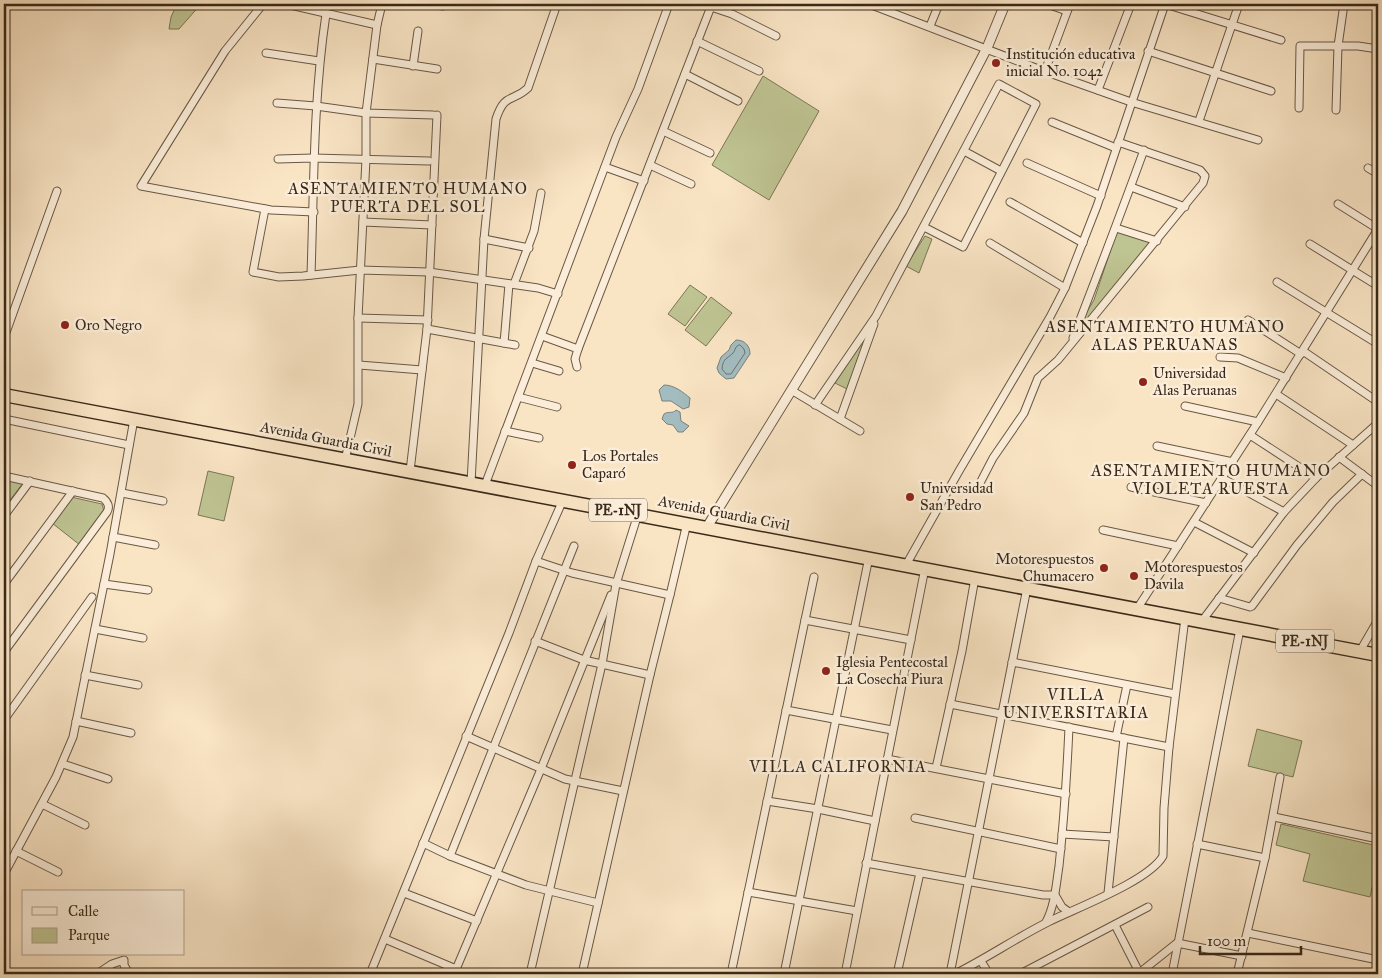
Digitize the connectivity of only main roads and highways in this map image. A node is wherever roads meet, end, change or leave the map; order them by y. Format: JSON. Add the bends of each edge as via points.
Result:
{"nodes":[{"id":1,"x":4,"y":395,"type":"edge"},
{"id":2,"x":1378,"y":655,"type":"edge"}],
"edges":[{"from":1,"to":2,"type":"highway","name":"Avenida Guardia Civil","number":"PE-1NJ"}]}
